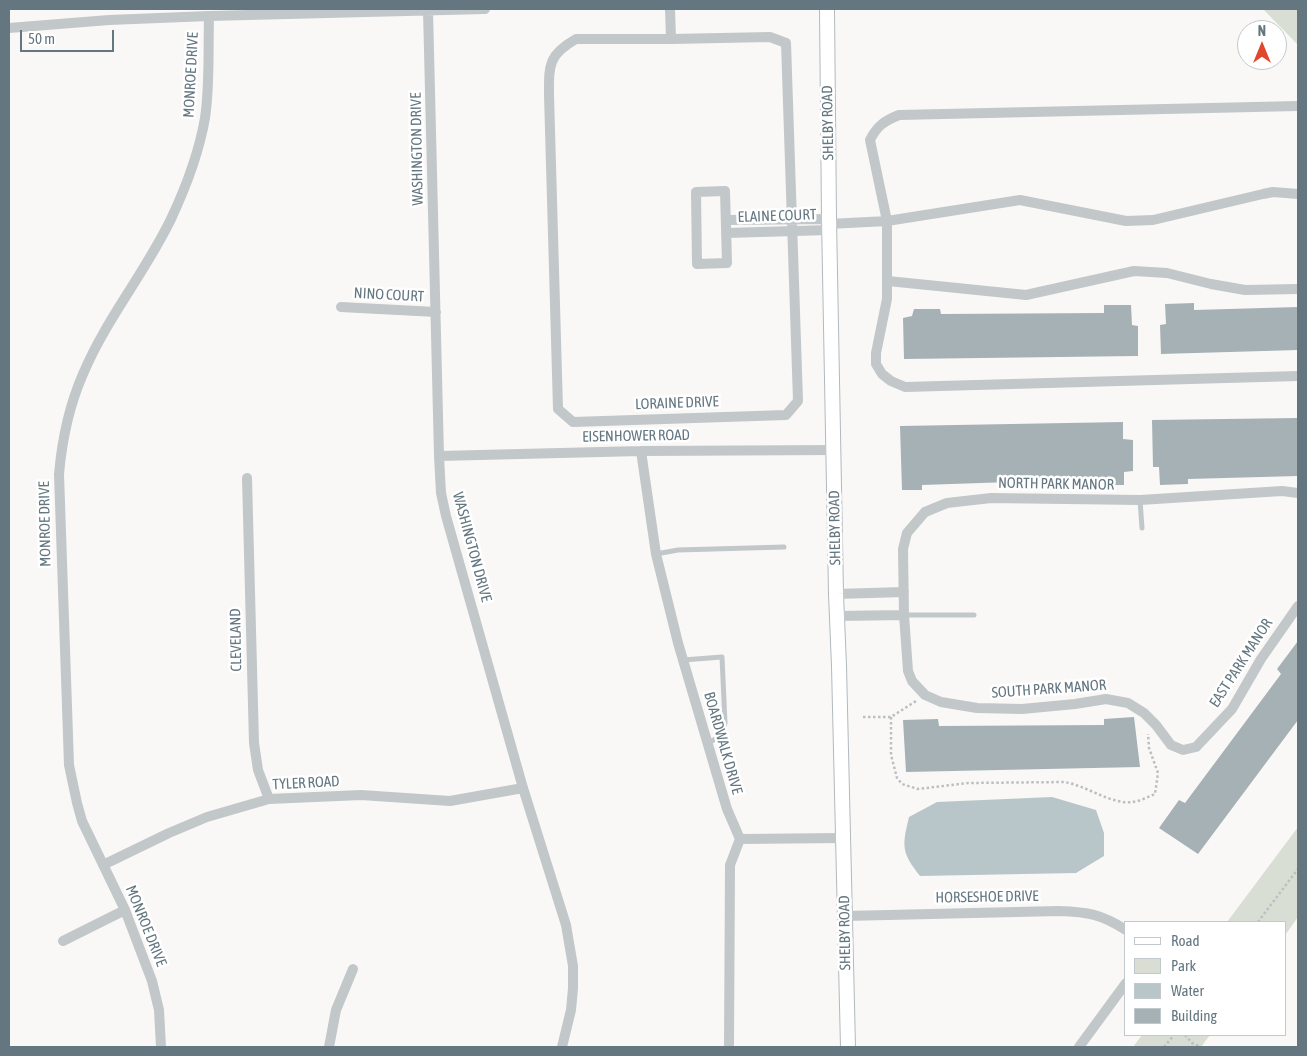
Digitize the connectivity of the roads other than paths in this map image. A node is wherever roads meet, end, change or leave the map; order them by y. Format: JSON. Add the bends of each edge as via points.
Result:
{"nodes":[{"id":1,"x":485,"y":9,"type":"edge"},
{"id":2,"x":670,"y":9,"type":"edge"},
{"id":3,"x":827,"y":9,"type":"edge"},
{"id":4,"x":428,"y":10,"type":"junction"},
{"id":5,"x":209,"y":16,"type":"junction"},
{"id":6,"x":9,"y":28,"type":"edge"},
{"id":7,"x":671,"y":39,"type":"junction"},
{"id":8,"x":1298,"y":106,"type":"edge"},
{"id":9,"x":1298,"y":194,"type":"edge"},
{"id":10,"x":793,"y":219,"type":"junction"},
{"id":11,"x":726,"y":220,"type":"junction"},
{"id":12,"x":887,"y":221,"type":"junction"},
{"id":13,"x":829,"y":224,"type":"junction"},
{"id":14,"x":793,"y":230,"type":"junction"},
{"id":15,"x":726,"y":232,"type":"junction"},
{"id":16,"x":888,"y":280,"type":"junction"},
{"id":17,"x":1298,"y":290,"type":"edge"},
{"id":18,"x":341,"y":307,"type":"dead end"},
{"id":19,"x":436,"y":312,"type":"junction"},
{"id":20,"x":1298,"y":376,"type":"edge"},
{"id":21,"x":834,"y":450,"type":"junction"},
{"id":22,"x":641,"y":451,"type":"junction"},
{"id":23,"x":439,"y":456,"type":"junction"},
{"id":24,"x":247,"y":478,"type":"dead end"},
{"id":25,"x":1298,"y":493,"type":"edge"},
{"id":26,"x":1140,"y":500,"type":"junction"},
{"id":27,"x":1142,"y":528,"type":"dead end"},
{"id":28,"x":784,"y":547,"type":"dead end"},
{"id":29,"x":656,"y":554,"type":"junction"},
{"id":30,"x":904,"y":592,"type":"junction"},
{"id":31,"x":836,"y":594,"type":"junction"},
{"id":32,"x":1298,"y":606,"type":"edge"},
{"id":33,"x":904,"y":615,"type":"junction"},
{"id":34,"x":974,"y":615,"type":"dead end"},
{"id":35,"x":837,"y":616,"type":"junction"},
{"id":36,"x":683,"y":660,"type":"junction"},
{"id":37,"x":707,"y":744,"type":"junction"},
{"id":38,"x":1183,"y":750,"type":"joint"},
{"id":39,"x":523,"y":788,"type":"junction"},
{"id":40,"x":269,"y":799,"type":"junction"},
{"id":41,"x":842,"y":838,"type":"junction"},
{"id":42,"x":740,"y":839,"type":"junction"},
{"id":43,"x":103,"y":866,"type":"junction"},
{"id":44,"x":125,"y":910,"type":"junction"},
{"id":45,"x":845,"y":916,"type":"junction"},
{"id":46,"x":1124,"y":929,"type":"edge"},
{"id":47,"x":63,"y":941,"type":"dead end"},
{"id":48,"x":353,"y":969,"type":"dead end"},
{"id":49,"x":1124,"y":986,"type":"edge"},
{"id":50,"x":729,"y":1045,"type":"dead end"},
{"id":51,"x":160,"y":1047,"type":"edge"},
{"id":52,"x":329,"y":1047,"type":"edge"},
{"id":53,"x":562,"y":1047,"type":"edge"},
{"id":54,"x":848,"y":1047,"type":"edge"},
{"id":55,"x":1079,"y":1047,"type":"edge"}],
"edges":[{"from":1,"to":4,"type":"street"},
{"from":2,"to":7,"type":"street"},
{"from":3,"to":13,"type":"street","name":"SHELBY ROAD"},
{"from":4,"to":5,"type":"street"},
{"from":4,"to":19,"type":"street","name":"WASHINGTON DRIVE"},
{"from":5,"to":6,"type":"street"},
{"from":5,"to":43,"type":"street","name":"MONROE DRIVE","via":[[208,94],[201,138],[192,165],[180,199],[154,251],[82,375],[65,429],[61,455],[59,494],[69,766],[82,821]]},
{"from":7,"to":10,"type":"street","name":"LORAINE DRIVE","via":[[770,36],[786,43]]},
{"from":7,"to":14,"type":"street","name":"LORAINE DRIVE","via":[[576,39],[562,47],[553,58],[549,71],[558,409],[573,422],[786,415],[798,400]]},
{"from":8,"to":12,"type":"street","via":[[899,116],[885,120],[875,129],[870,140]]},
{"from":9,"to":12,"type":"street","via":[[1274,192],[1153,220],[1126,221],[1020,200]]},
{"from":10,"to":11,"type":"street","name":"ELAINE COURT"},
{"from":10,"to":13,"type":"street","name":"ELAINE COURT"},
{"from":10,"to":14,"type":"street","name":"LORAINE DRIVE"},
{"from":11,"to":15,"type":"street","name":"ELAINE COURT"},
{"from":11,"to":15,"type":"street","name":"ELAINE COURT","via":[[725,191],[696,192],[697,264],[727,263]]},
{"from":12,"to":13,"type":"street"},
{"from":12,"to":16,"type":"street"},
{"from":13,"to":14,"type":"street","name":"ELAINE COURT"},
{"from":13,"to":21,"type":"street","name":"SHELBY ROAD"},
{"from":14,"to":15,"type":"street","name":"ELAINE COURT"},
{"from":16,"to":17,"type":"street","via":[[1026,295],[1134,271],[1148,271],[1245,290]]},
{"from":16,"to":20,"type":"street","via":[[876,364],[886,378],[905,386]]},
{"from":18,"to":19,"type":"street","name":"NINO COURT"},
{"from":19,"to":23,"type":"street","name":"WASHINGTON DRIVE"},
{"from":21,"to":22,"type":"street","name":"EISENHOWER ROAD"},
{"from":21,"to":31,"type":"street","name":"SHELBY ROAD"},
{"from":22,"to":23,"type":"street","name":"EISENHOWER ROAD"},
{"from":22,"to":29,"type":"street","name":"BOARDWALK DRIVE"},
{"from":23,"to":39,"type":"street","name":"WASHINGTON DRIVE","via":[[446,516]]},
{"from":24,"to":40,"type":"street","name":"CLEVELAND","via":[[254,743],[258,770]]},
{"from":25,"to":26,"type":"street","name":"NORTH PARK MANOR"},
{"from":26,"to":27,"type":"lane"},
{"from":26,"to":30,"type":"street","name":"NORTH PARK MANOR","via":[[991,498],[947,503],[925,512],[907,533],[903,549]]},
{"from":28,"to":29,"type":"lane","via":[[678,550]]},
{"from":29,"to":36,"type":"street","name":"BOARDWALK DRIVE"},
{"from":30,"to":31,"type":"street"},
{"from":30,"to":33,"type":"street","name":"NORTH PARK MANOR"},
{"from":31,"to":35,"type":"street","name":"SHELBY ROAD"},
{"from":32,"to":38,"type":"street","name":"EAST PARK MANOR","via":[[1232,708],[1196,747]]},
{"from":33,"to":34,"type":"lane"},
{"from":33,"to":35,"type":"street"},
{"from":33,"to":38,"type":"street","name":"SOUTH PARK MANOR","via":[[908,671],[912,681],[925,695],[941,702],[977,708],[1022,709],[1106,698],[1128,703],[1144,713],[1171,745]]},
{"from":35,"to":41,"type":"street","name":"SHELBY ROAD"},
{"from":36,"to":37,"type":"street","name":"BOARDWALK DRIVE"},
{"from":36,"to":37,"type":"lane","via":[[722,657],[725,723],[721,736]]},
{"from":37,"to":42,"type":"street","name":"BOARDWALK DRIVE"},
{"from":39,"to":40,"type":"street","name":"TYLER ROAD","via":[[450,801],[361,795]]},
{"from":39,"to":53,"type":"street","name":"WASHINGTON DRIVE","via":[[570,942],[573,988]]},
{"from":40,"to":43,"type":"street","name":"TYLER ROAD","via":[[207,817]]},
{"from":41,"to":42,"type":"street"},
{"from":41,"to":45,"type":"street","name":"SHELBY ROAD"},
{"from":42,"to":50,"type":"street","via":[[730,865]]},
{"from":43,"to":44,"type":"street","name":"MONROE DRIVE"},
{"from":44,"to":47,"type":"street"},
{"from":44,"to":51,"type":"street","name":"MONROE DRIVE","via":[[156,995]]},
{"from":45,"to":46,"type":"street","name":"HORSESHOE DRIVE","via":[[1066,911],[1097,915]]},
{"from":45,"to":54,"type":"street","name":"SHELBY ROAD"},
{"from":48,"to":52,"type":"street","via":[[336,1010]]},
{"from":49,"to":55,"type":"street"}]}
